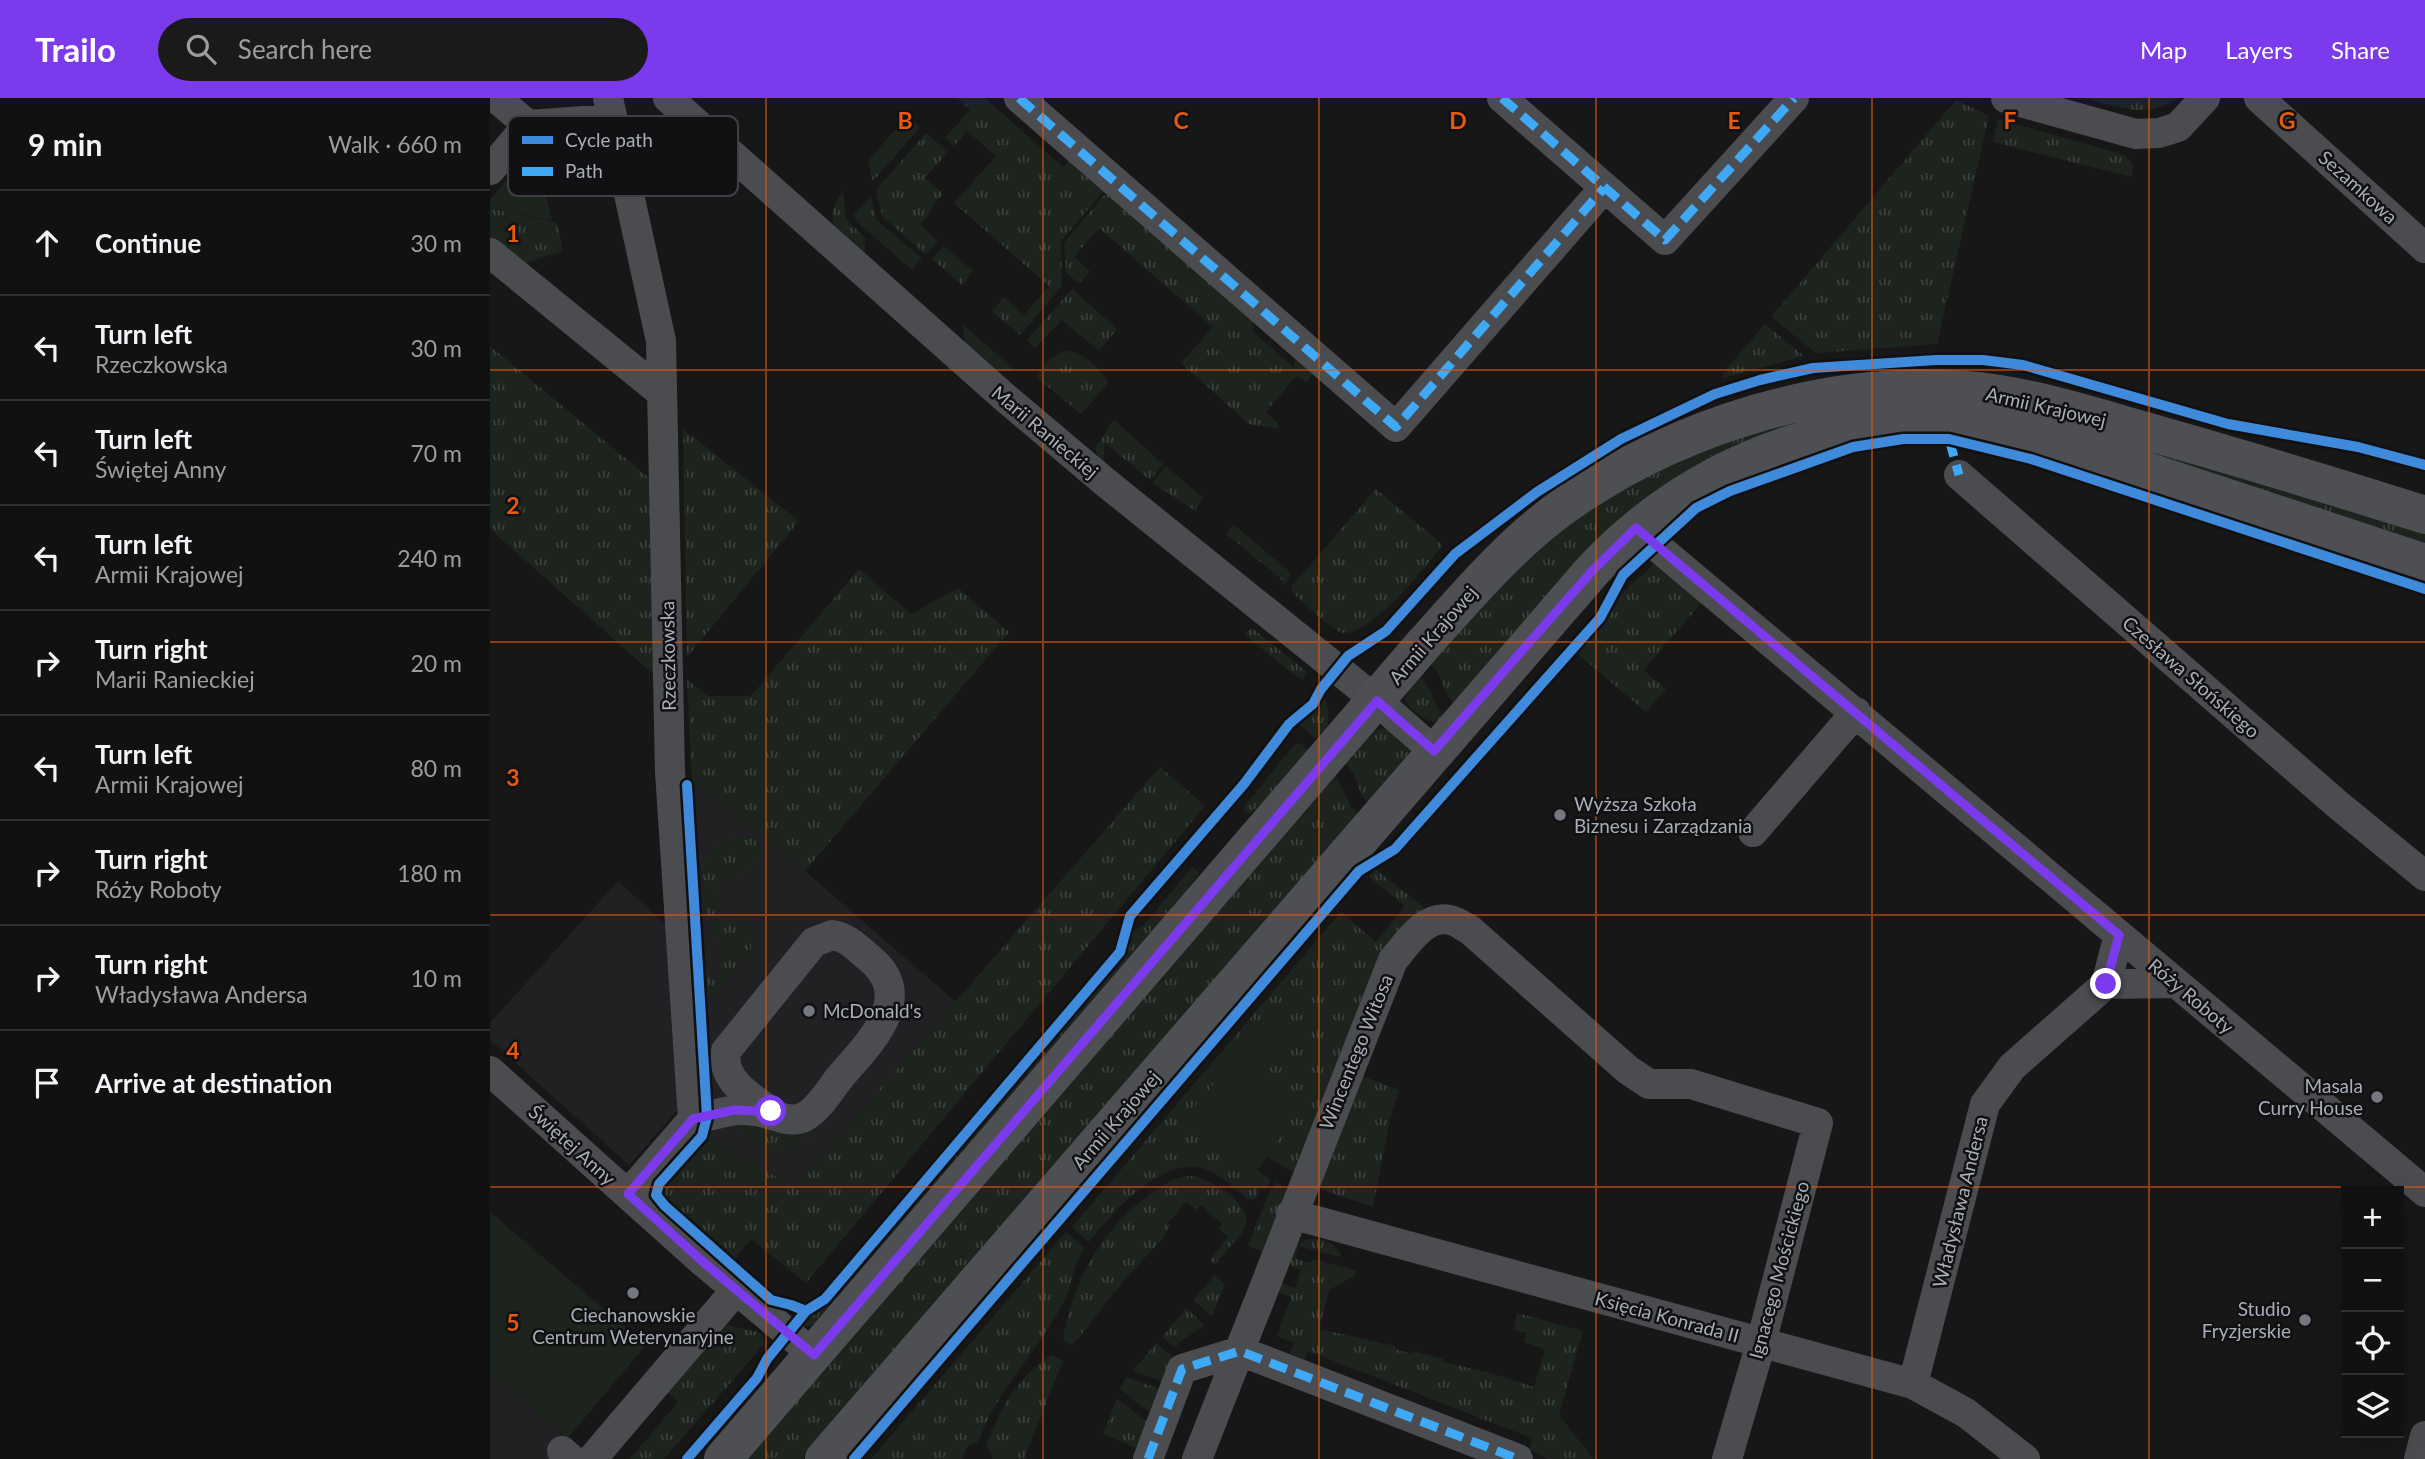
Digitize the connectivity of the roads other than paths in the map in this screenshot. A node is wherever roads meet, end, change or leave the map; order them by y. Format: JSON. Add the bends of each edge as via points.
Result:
{"nodes":[{"id":1,"x":496,"y":98,"type":"edge"},
{"id":2,"x":1019,"y":98,"type":"edge"},
{"id":3,"x":1502,"y":98,"type":"edge"},
{"id":4,"x":1794,"y":98,"type":"edge"},
{"id":5,"x":2006,"y":98,"type":"edge"},
{"id":6,"x":2205,"y":98,"type":"edge"},
{"id":7,"x":2259,"y":98,"type":"edge"},
{"id":8,"x":679,"y":101,"type":"edge"},
{"id":9,"x":610,"y":109,"type":"edge"},
{"id":10,"x":517,"y":116,"type":"edge"},
{"id":11,"x":574,"y":116,"type":"edge"},
{"id":12,"x":695,"y":116,"type":"edge"},
{"id":13,"x":508,"y":149,"type":"edge"},
{"id":14,"x":738,"y":157,"type":"edge"},
{"id":15,"x":490,"y":170,"type":"edge"},
{"id":16,"x":1604,"y":188,"type":"junction"},
{"id":17,"x":629,"y":196,"type":"edge"},
{"id":18,"x":2425,"y":248,"type":"edge"},
{"id":19,"x":490,"y":253,"type":"edge"},
{"id":20,"x":662,"y":393,"type":"junction"},
{"id":21,"x":1959,"y":475,"type":"dead end"},
{"id":22,"x":2425,"y":515,"type":"edge"},
{"id":23,"x":1646,"y":536,"type":"junction"},
{"id":24,"x":2425,"y":563,"type":"edge"},
{"id":25,"x":1377,"y":701,"type":"junction"},
{"id":26,"x":1856,"y":712,"type":"junction"},
{"id":27,"x":1434,"y":751,"type":"junction"},
{"id":28,"x":1753,"y":832,"type":"dead end"},
{"id":29,"x":2425,"y":876,"type":"edge"},
{"id":30,"x":2119,"y":935,"type":"junction"},
{"id":31,"x":2176,"y":983,"type":"junction"},
{"id":32,"x":2106,"y":984,"type":"junction"},
{"id":33,"x":490,"y":1071,"type":"edge"},
{"id":34,"x":730,"y":1080,"type":"junction"},
{"id":35,"x":1777,"y":1109,"type":"joint"},
{"id":36,"x":706,"y":1116,"type":"junction"},
{"id":37,"x":779,"y":1117,"type":"junction"},
{"id":38,"x":2425,"y":1192,"type":"edge"},
{"id":39,"x":628,"y":1194,"type":"junction"},
{"id":40,"x":1292,"y":1214,"type":"junction"},
{"id":41,"x":736,"y":1290,"type":"junction"},
{"id":42,"x":1761,"y":1343,"type":"junction"},
{"id":43,"x":1240,"y":1351,"type":"junction"},
{"id":44,"x":814,"y":1355,"type":"junction"},
{"id":45,"x":1913,"y":1384,"type":"junction"},
{"id":46,"x":2425,"y":1436,"type":"edge"},
{"id":47,"x":2015,"y":1456,"type":"edge"},
{"id":48,"x":592,"y":1459,"type":"edge"},
{"id":49,"x":723,"y":1459,"type":"edge"},
{"id":50,"x":824,"y":1459,"type":"edge"},
{"id":51,"x":1148,"y":1459,"type":"edge"},
{"id":52,"x":1197,"y":1459,"type":"edge"},
{"id":53,"x":1518,"y":1459,"type":"edge"},
{"id":54,"x":1727,"y":1459,"type":"edge"},
{"id":55,"x":2419,"y":1459,"type":"edge"}],
"edges":[{"from":1,"to":10,"type":"street"},
{"from":2,"to":16,"type":"street","via":[[1396,427]]},
{"from":3,"to":16,"type":"street"},
{"from":4,"to":16,"type":"street","via":[[1665,240]]},
{"from":5,"to":6,"type":"street","via":[[2136,134],[2178,127]]},
{"from":7,"to":18,"type":"street","name":"Sezamkowa"},
{"from":8,"to":12,"type":"street","name":"Marii Ranieckiej"},
{"from":9,"to":11,"type":"street"},
{"from":13,"to":15,"type":"street"},
{"from":14,"to":25,"type":"street","name":"Marii Ranieckiej","via":[[1002,396]]},
{"from":17,"to":20,"type":"street","name":"Rzeczkowska","via":[[661,341]]},
{"from":19,"to":20,"type":"street"},
{"from":20,"to":36,"type":"street","name":"Rzeczkowska","via":[[670,772]]},
{"from":21,"to":29,"type":"street","name":"Czesława Słońskiego"},
{"from":22,"to":25,"type":"main road","name":"Armii Krajowej","via":[[2016,396],[1921,389],[1828,397],[1723,424],[1649,456],[1568,503],[1490,571]]},
{"from":23,"to":24,"type":"main road","name":"Armii Krajowej","via":[[1684,494],[1784,445],[1883,425],[1971,424],[2053,440]]},
{"from":23,"to":26,"type":"street","name":"Róży Roboty"},
{"from":23,"to":27,"type":"main road","name":"Armii Krajowej","via":[[1593,570]]},
{"from":25,"to":27,"type":"street","name":"Marii Ranieckiej"},
{"from":25,"to":44,"type":"main road","name":"Armii Krajowej"},
{"from":26,"to":28,"type":"street"},
{"from":26,"to":30,"type":"street","name":"Róży Roboty"},
{"from":27,"to":50,"type":"main road","name":"Armii Krajowej"},
{"from":30,"to":31,"type":"street","name":"Róży Roboty"},
{"from":30,"to":32,"type":"street"},
{"from":31,"to":32,"type":"street"},
{"from":31,"to":38,"type":"street","name":"Róży Roboty"},
{"from":32,"to":45,"type":"street","name":"Władysława Andersa","via":[[2012,1067],[1984,1104]]},
{"from":33,"to":39,"type":"street","name":"Świętej Anny"},
{"from":34,"to":36,"type":"street","via":[[727,1103]]},
{"from":34,"to":37,"type":"street"},
{"from":34,"to":37,"type":"street","via":[[724,1060],[731,1042],[814,942],[832,935],[850,942],[881,967],[890,986],[885,1021],[814,1109],[798,1119]]},
{"from":35,"to":40,"type":"street","name":"Wincentego Witosa","via":[[1691,1084],[1649,1084],[1470,930],[1451,920],[1436,919],[1419,930],[1393,960]]},
{"from":35,"to":42,"type":"street","name":"Ignacego Mościckiego","via":[[1818,1123]]},
{"from":36,"to":37,"type":"street","via":[[748,1110]]},
{"from":36,"to":39,"type":"street"},
{"from":39,"to":41,"type":"street","name":"Świętej Anny"},
{"from":40,"to":42,"type":"street","name":"Księcia Konrada II"},
{"from":40,"to":43,"type":"street","name":"Wincentego Witosa"},
{"from":41,"to":44,"type":"street","name":"Świętej Anny"},
{"from":41,"to":48,"type":"street"},
{"from":42,"to":45,"type":"street","name":"Księcia Konrada II"},
{"from":42,"to":54,"type":"street","name":"Ignacego Mościckiego"},
{"from":43,"to":51,"type":"street","via":[[1182,1370]]},
{"from":43,"to":52,"type":"street","name":"Wincentego Witosa"},
{"from":43,"to":53,"type":"street"},
{"from":44,"to":49,"type":"main road","name":"Armii Krajowej"},
{"from":45,"to":47,"type":"street","name":"Księcia Konrada II","via":[[1966,1413]]},
{"from":46,"to":55,"type":"street"}]}
